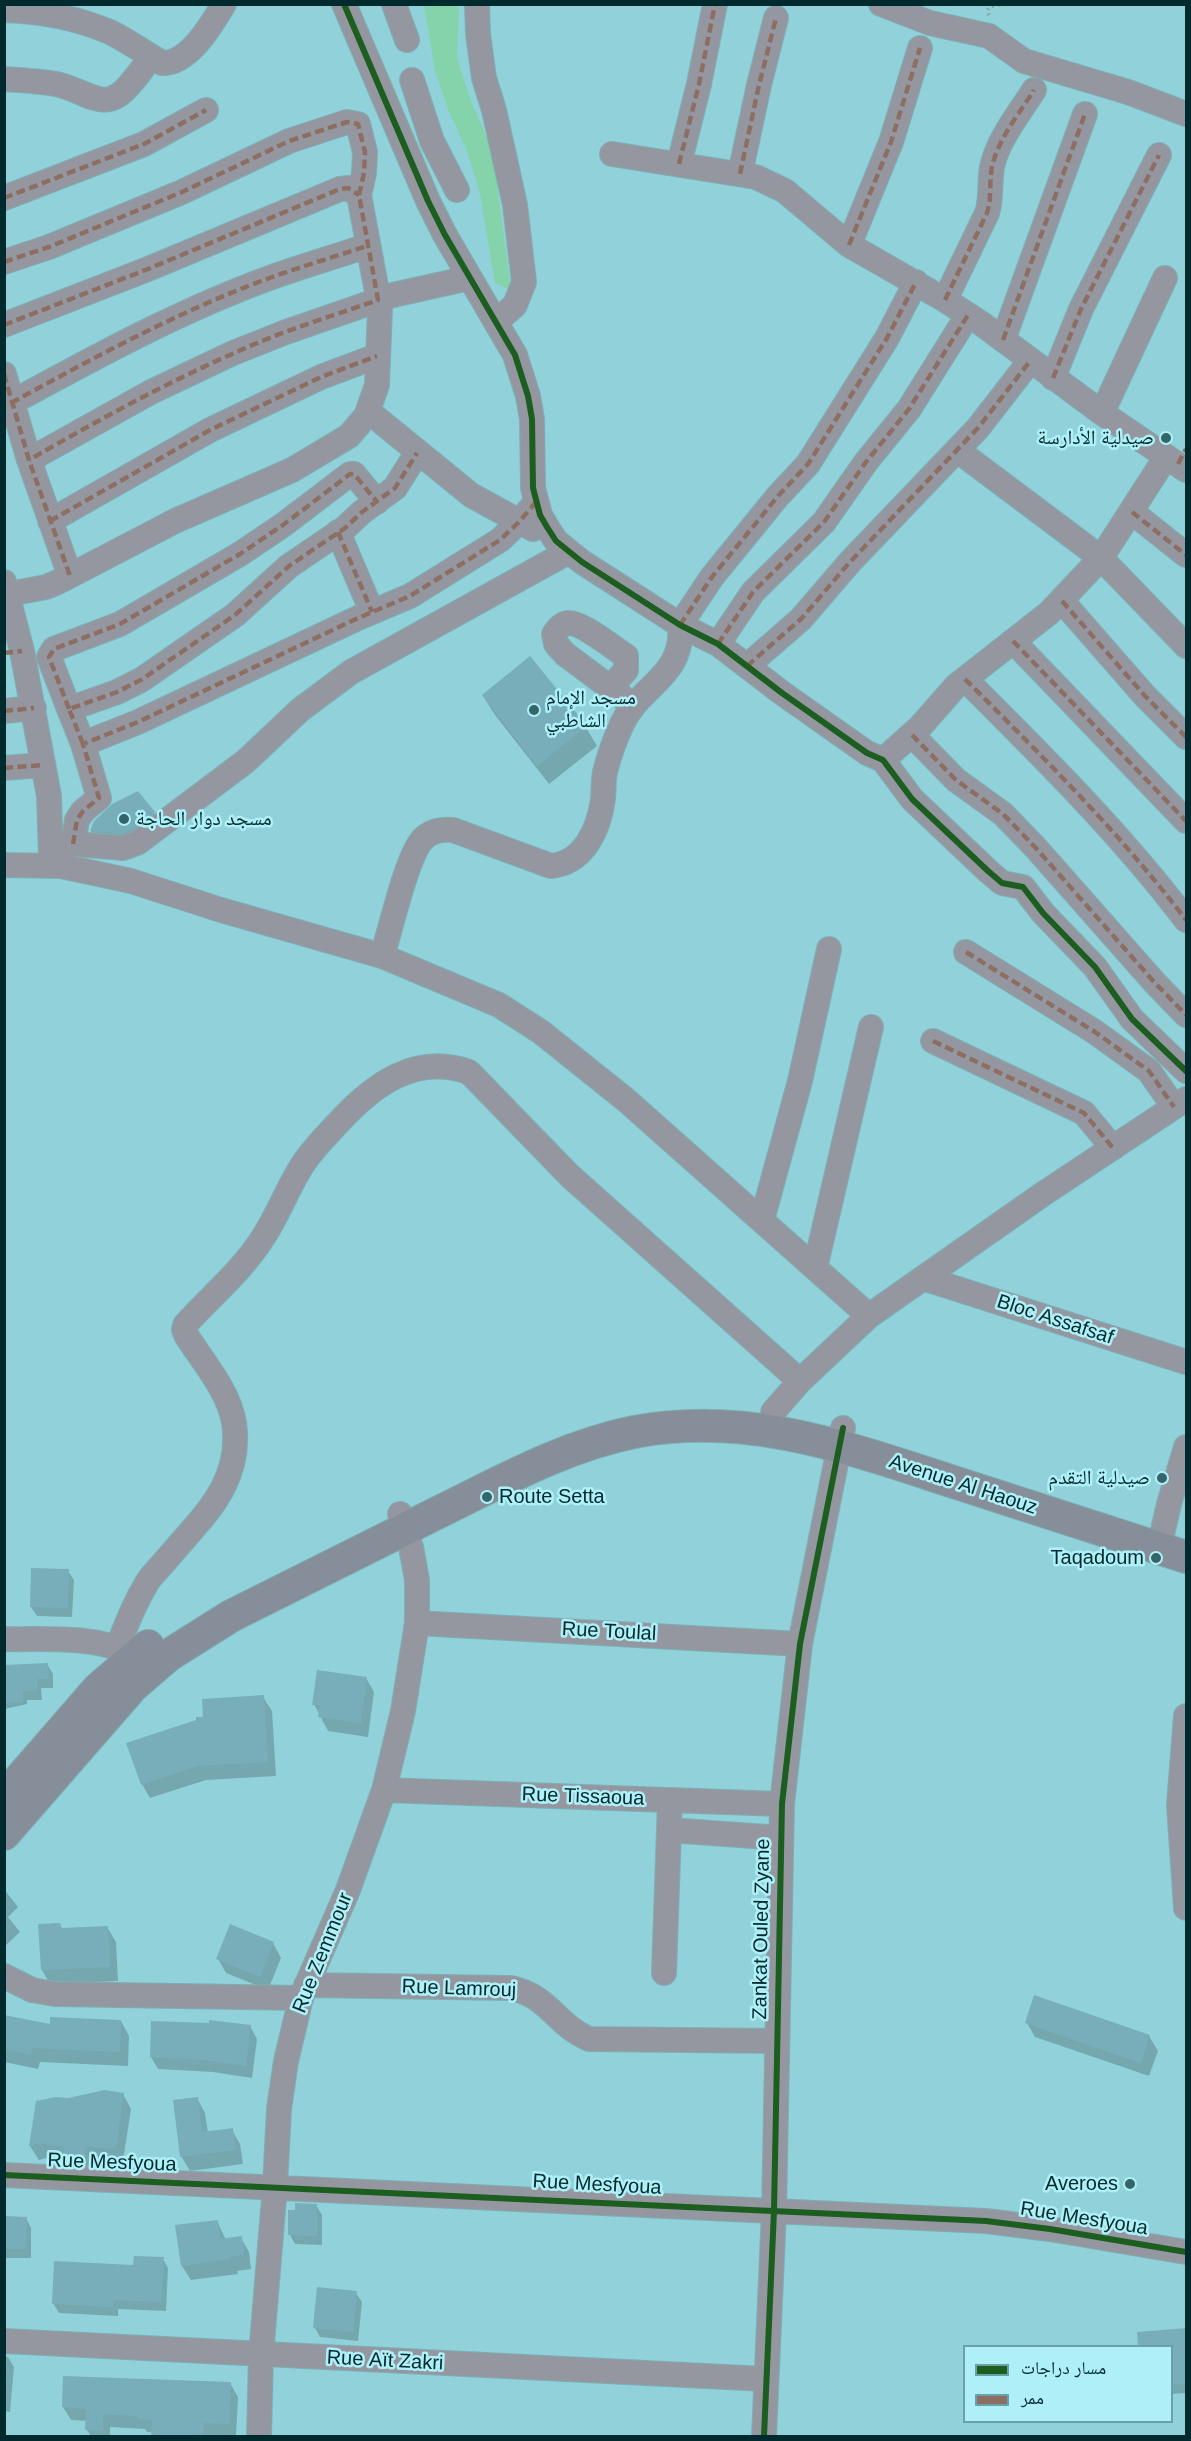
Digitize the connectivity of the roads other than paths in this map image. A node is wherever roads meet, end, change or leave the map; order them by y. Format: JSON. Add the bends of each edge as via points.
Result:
{"nodes":[{"id":1,"x":224,"y":4,"type":"edge"},
{"id":2,"x":344,"y":4,"type":"edge"},
{"id":3,"x":394,"y":4,"type":"edge"},
{"id":4,"x":477,"y":4,"type":"edge"},
{"id":5,"x":716,"y":4,"type":"edge"},
{"id":6,"x":881,"y":4,"type":"edge"},
{"id":7,"x":4,"y":10,"type":"edge"},
{"id":8,"x":776,"y":18,"type":"dead end"},
{"id":9,"x":407,"y":40,"type":"dead end"},
{"id":10,"x":920,"y":48,"type":"dead end"},
{"id":11,"x":150,"y":56,"type":"junction"},
{"id":12,"x":4,"y":79,"type":"edge"},
{"id":13,"x":412,"y":80,"type":"dead end"},
{"id":14,"x":1034,"y":90,"type":"dead end"},
{"id":15,"x":419,"y":105,"type":"junction"},
{"id":16,"x":206,"y":110,"type":"dead end"},
{"id":17,"x":1085,"y":114,"type":"dead end"},
{"id":18,"x":1186,"y":114,"type":"edge"},
{"id":19,"x":392,"y":117,"type":"junction"},
{"id":20,"x":612,"y":154,"type":"dead end"},
{"id":21,"x":1159,"y":155,"type":"dead end"},
{"id":22,"x":679,"y":164,"type":"junction"},
{"id":23,"x":740,"y":174,"type":"junction"},
{"id":24,"x":457,"y":190,"type":"dead end"},
{"id":25,"x":358,"y":195,"type":"junction"},
{"id":26,"x":4,"y":198,"type":"edge"},
{"id":27,"x":849,"y":245,"type":"junction"},
{"id":28,"x":367,"y":246,"type":"junction"},
{"id":29,"x":4,"y":262,"type":"edge"},
{"id":30,"x":469,"y":278,"type":"junction"},
{"id":31,"x":1165,"y":278,"type":"dead end"},
{"id":32,"x":916,"y":282,"type":"junction"},
{"id":33,"x":378,"y":300,"type":"junction"},
{"id":34,"x":945,"y":300,"type":"junction"},
{"id":35,"x":968,"y":315,"type":"junction"},
{"id":36,"x":497,"y":321,"type":"junction"},
{"id":37,"x":4,"y":325,"type":"edge"},
{"id":38,"x":1003,"y":340,"type":"junction"},
{"id":39,"x":377,"y":356,"type":"junction"},
{"id":40,"x":1030,"y":361,"type":"junction"},
{"id":41,"x":4,"y":374,"type":"edge"},
{"id":42,"x":1053,"y":378,"type":"junction"},
{"id":43,"x":11,"y":403,"type":"junction"},
{"id":44,"x":368,"y":411,"type":"junction"},
{"id":45,"x":1102,"y":413,"type":"junction"},
{"id":46,"x":957,"y":450,"type":"junction"},
{"id":47,"x":417,"y":453,"type":"junction"},
{"id":48,"x":29,"y":460,"type":"junction"},
{"id":49,"x":1179,"y":460,"type":"edge"},
{"id":50,"x":377,"y":502,"type":"junction"},
{"id":51,"x":536,"y":502,"type":"junction"},
{"id":52,"x":1132,"y":512,"type":"junction"},
{"id":53,"x":50,"y":521,"type":"junction"},
{"id":54,"x":519,"y":522,"type":"junction"},
{"id":55,"x":338,"y":532,"type":"junction"},
{"id":56,"x":562,"y":547,"type":"junction"},
{"id":57,"x":1186,"y":555,"type":"edge"},
{"id":58,"x":1101,"y":558,"type":"junction"},
{"id":59,"x":70,"y":576,"type":"junction"},
{"id":60,"x":6,"y":590,"type":"edge"},
{"id":61,"x":1062,"y":601,"type":"junction"},
{"id":62,"x":372,"y":612,"type":"junction"},
{"id":63,"x":680,"y":625,"type":"junction"},
{"id":64,"x":1013,"y":641,"type":"junction"},
{"id":65,"x":718,"y":644,"type":"junction"},
{"id":66,"x":1186,"y":646,"type":"edge"},
{"id":67,"x":13,"y":652,"type":"edge"},
{"id":68,"x":747,"y":666,"type":"junction"},
{"id":69,"x":965,"y":679,"type":"junction"},
{"id":70,"x":610,"y":688,"type":"dead end"},
{"id":71,"x":633,"y":705,"type":"junction"},
{"id":72,"x":34,"y":708,"type":"junction"},
{"id":73,"x":69,"y":709,"type":"junction"},
{"id":74,"x":4,"y":711,"type":"edge"},
{"id":75,"x":912,"y":735,"type":"junction"},
{"id":76,"x":1186,"y":737,"type":"edge"},
{"id":77,"x":83,"y":744,"type":"junction"},
{"id":78,"x":883,"y":760,"type":"junction"},
{"id":79,"x":43,"y":765,"type":"junction"},
{"id":80,"x":4,"y":768,"type":"edge"},
{"id":81,"x":1186,"y":821,"type":"edge"},
{"id":82,"x":62,"y":843,"type":"junction"},
{"id":83,"x":4,"y":865,"type":"edge"},
{"id":84,"x":50,"y":866,"type":"junction"},
{"id":85,"x":1186,"y":920,"type":"edge"},
{"id":86,"x":829,"y":949,"type":"dead end"},
{"id":87,"x":966,"y":952,"type":"dead end"},
{"id":88,"x":382,"y":956,"type":"junction"},
{"id":89,"x":1186,"y":1015,"type":"edge"},
{"id":90,"x":872,"y":1027,"type":"dead end"},
{"id":91,"x":933,"y":1041,"type":"dead end"},
{"id":92,"x":1186,"y":1071,"type":"edge"},
{"id":93,"x":1180,"y":1103,"type":"edge"},
{"id":94,"x":1113,"y":1148,"type":"junction"},
{"id":95,"x":762,"y":1220,"type":"junction"},
{"id":96,"x":815,"y":1268,"type":"junction"},
{"id":97,"x":922,"y":1278,"type":"junction"},
{"id":98,"x":869,"y":1316,"type":"junction"},
{"id":99,"x":1186,"y":1362,"type":"edge"},
{"id":100,"x":800,"y":1381,"type":"junction"},
{"id":101,"x":773,"y":1412,"type":"junction"},
{"id":102,"x":736,"y":1417,"type":"junction"},
{"id":103,"x":841,"y":1437,"type":"junction"},
{"id":104,"x":1186,"y":1447,"type":"edge"},
{"id":105,"x":403,"y":1521,"type":"junction"},
{"id":106,"x":1174,"y":1543,"type":"edge"},
{"id":107,"x":417,"y":1623,"type":"junction"},
{"id":108,"x":4,"y":1639,"type":"edge"},
{"id":109,"x":800,"y":1644,"type":"junction"},
{"id":110,"x":134,"y":1658,"type":"junction"},
{"id":111,"x":1186,"y":1716,"type":"edge"},
{"id":112,"x":384,"y":1790,"type":"junction"},
{"id":113,"x":4,"y":1797,"type":"edge"},
{"id":114,"x":670,"y":1800,"type":"junction"},
{"id":115,"x":782,"y":1804,"type":"junction"},
{"id":116,"x":1183,"y":1806,"type":"edge"},
{"id":117,"x":669,"y":1830,"type":"junction"},
{"id":118,"x":4,"y":1834,"type":"edge"},
{"id":119,"x":781,"y":1838,"type":"junction"},
{"id":120,"x":1186,"y":1908,"type":"edge"},
{"id":121,"x":664,"y":1973,"type":"dead end"},
{"id":122,"x":4,"y":1977,"type":"edge"},
{"id":123,"x":304,"y":1992,"type":"junction"},
{"id":124,"x":776,"y":2041,"type":"junction"},
{"id":125,"x":4,"y":2175,"type":"edge"},
{"id":126,"x":275,"y":2186,"type":"junction"},
{"id":127,"x":774,"y":2211,"type":"junction"},
{"id":128,"x":1186,"y":2252,"type":"edge"},
{"id":129,"x":4,"y":2341,"type":"edge"},
{"id":130,"x":261,"y":2355,"type":"junction"},
{"id":131,"x":766,"y":2379,"type":"junction"},
{"id":132,"x":259,"y":2436,"type":"edge"},
{"id":133,"x":764,"y":2436,"type":"edge"}],
"edges":[{"from":1,"to":11,"type":"street","via":[[205,36],[172,63],[162,63]]},
{"from":2,"to":19,"type":"street"},
{"from":3,"to":9,"type":"street"},
{"from":4,"to":36,"type":"street","via":[[484,78],[515,205],[524,282],[515,305]]},
{"from":5,"to":22,"type":"street"},
{"from":6,"to":18,"type":"street","via":[[930,23],[989,36],[1024,61]]},
{"from":7,"to":11,"type":"street","via":[[80,21],[112,33]]},
{"from":8,"to":23,"type":"street"},
{"from":10,"to":27,"type":"street","via":[[891,142]]},
{"from":11,"to":12,"type":"street","via":[[143,70],[112,101],[56,84]]},
{"from":13,"to":15,"type":"street"},
{"from":14,"to":34,"type":"street","via":[[997,153],[987,213]]},
{"from":15,"to":19,"type":"street"},
{"from":15,"to":24,"type":"street"},
{"from":16,"to":26,"type":"street","via":[[144,144]]},
{"from":17,"to":38,"type":"street"},
{"from":19,"to":30,"type":"street","via":[[428,201]]},
{"from":20,"to":22,"type":"street"},
{"from":21,"to":42,"type":"street","via":[[1081,309]]},
{"from":22,"to":23,"type":"street"},
{"from":23,"to":27,"type":"street","via":[[785,191]]},
{"from":25,"to":28,"type":"street"},
{"from":25,"to":29,"type":"street","via":[[365,152],[358,124],[351,121],[289,141],[182,192]]},
{"from":25,"to":37,"type":"street","via":[[348,188],[340,189]]},
{"from":27,"to":32,"type":"street"},
{"from":28,"to":33,"type":"street"},
{"from":28,"to":43,"type":"street","via":[[216,300]]},
{"from":30,"to":33,"type":"street"},
{"from":30,"to":36,"type":"street"},
{"from":31,"to":45,"type":"street"},
{"from":32,"to":34,"type":"street"},
{"from":32,"to":63,"type":"street","via":[[887,338],[808,464],[712,577]]},
{"from":33,"to":39,"type":"street"},
{"from":33,"to":48,"type":"street","via":[[233,353],[151,392]]},
{"from":34,"to":35,"type":"street"},
{"from":35,"to":38,"type":"street"},
{"from":35,"to":65,"type":"street","via":[[909,409],[824,522],[753,592]]},
{"from":36,"to":51,"type":"street","via":[[515,355],[528,396]]},
{"from":38,"to":40,"type":"street"},
{"from":39,"to":44,"type":"street","via":[[377,386]]},
{"from":39,"to":53,"type":"street","via":[[321,377],[210,430]]},
{"from":40,"to":42,"type":"street"},
{"from":40,"to":46,"type":"street"},
{"from":41,"to":43,"type":"street"},
{"from":42,"to":45,"type":"street"},
{"from":43,"to":48,"type":"street"},
{"from":44,"to":47,"type":"street"},
{"from":44,"to":59,"type":"street","via":[[349,436],[292,470],[175,521]]},
{"from":45,"to":49,"type":"street"},
{"from":46,"to":58,"type":"street"},
{"from":46,"to":68,"type":"street","via":[[801,619]]},
{"from":47,"to":50,"type":"street","via":[[395,488]]},
{"from":47,"to":54,"type":"street","via":[[471,495]]},
{"from":48,"to":53,"type":"street"},
{"from":49,"to":52,"type":"street"},
{"from":50,"to":55,"type":"street"},
{"from":50,"to":73,"type":"street","via":[[350,474],[240,554],[120,624],[54,649],[49,657]]},
{"from":51,"to":54,"type":"street"},
{"from":51,"to":56,"type":"street","via":[[540,515]]},
{"from":52,"to":57,"type":"street"},
{"from":52,"to":58,"type":"street"},
{"from":53,"to":59,"type":"street"},
{"from":54,"to":56,"type":"street"},
{"from":54,"to":62,"type":"street","via":[[482,553],[410,596]]},
{"from":55,"to":62,"type":"street"},
{"from":55,"to":73,"type":"street","via":[[289,567],[235,615],[141,680]]},
{"from":56,"to":63,"type":"street"},
{"from":56,"to":82,"type":"street","via":[[329,687],[246,761],[136,843],[123,848]]},
{"from":58,"to":61,"type":"street"},
{"from":58,"to":66,"type":"street"},
{"from":59,"to":60,"type":"street","via":[[46,587]]},
{"from":60,"to":67,"type":"street"},
{"from":61,"to":64,"type":"street"},
{"from":61,"to":76,"type":"street"},
{"from":62,"to":77,"type":"street","via":[[138,723]]},
{"from":63,"to":65,"type":"street"},
{"from":63,"to":71,"type":"street","via":[[681,638],[673,663]]},
{"from":64,"to":69,"type":"street"},
{"from":64,"to":81,"type":"street"},
{"from":65,"to":68,"type":"street"},
{"from":67,"to":72,"type":"street"},
{"from":68,"to":78,"type":"street","via":[[867,753]]},
{"from":69,"to":75,"type":"street"},
{"from":69,"to":85,"type":"street","via":[[1149,870]]},
{"from":70,"to":71,"type":"street"},
{"from":71,"to":88,"type":"street","via":[[622,723],[604,773],[596,829],[584,849],[574,859],[551,866],[453,830],[434,832],[422,840],[413,855]]},
{"from":72,"to":74,"type":"street"},
{"from":72,"to":79,"type":"street"},
{"from":73,"to":77,"type":"street"},
{"from":75,"to":78,"type":"street"},
{"from":75,"to":89,"type":"street","via":[[956,780],[1019,830]]},
{"from":77,"to":82,"type":"street","via":[[99,798],[83,811]]},
{"from":78,"to":92,"type":"street","via":[[912,799],[988,872],[1002,883],[1023,887],[1095,967],[1132,1019]]},
{"from":79,"to":80,"type":"street"},
{"from":79,"to":82,"type":"street"},
{"from":82,"to":84,"type":"street"},
{"from":83,"to":84,"type":"street"},
{"from":84,"to":88,"type":"street","via":[[84,869],[132,881]]},
{"from":86,"to":95,"type":"street","via":[[797,1092]]},
{"from":87,"to":93,"type":"street","via":[[1095,1032],[1149,1071]]},
{"from":88,"to":95,"type":"street","via":[[499,1005],[541,1032],[626,1100]]},
{"from":90,"to":96,"type":"street"},
{"from":91,"to":94,"type":"street","via":[[1084,1113]]},
{"from":93,"to":94,"type":"street"},
{"from":94,"to":97,"type":"street"},
{"from":95,"to":96,"type":"street"},
{"from":96,"to":98,"type":"street"},
{"from":97,"to":98,"type":"street"},
{"from":97,"to":99,"type":"street","name":"Bloc Assafsaf"},
{"from":98,"to":100,"type":"street"},
{"from":100,"to":101,"type":"street"},
{"from":100,"to":110,"type":"street","via":[[570,1176],[469,1072],[451,1066],[403,1073],[360,1099],[317,1145],[264,1237],[231,1278],[185,1324],[186,1335],[221,1389],[234,1422],[234,1452],[229,1478],[220,1496],[148,1581],[129,1616]]},
{"from":101,"to":102,"type":"main road","name":"Avenue Al Haouz"},
{"from":101,"to":103,"type":"main road","name":"Avenue Al Haouz"},
{"from":102,"to":103,"type":"main road","name":"Avenue Al Haouz","via":[[795,1434]]},
{"from":102,"to":105,"type":"main road","via":[[683,1409],[594,1425],[537,1447]]},
{"from":103,"to":106,"type":"main road","name":"Avenue Al Haouz"},
{"from":103,"to":109,"type":"street","name":"Zankat Ouled Zyane"},
{"from":104,"to":106,"type":"street"},
{"from":105,"to":107,"type":"street","name":"Rue Zemmour","via":[[417,1580]]},
{"from":105,"to":110,"type":"main road","via":[[192,1616]]},
{"from":107,"to":109,"type":"street","name":"Rue Toulal"},
{"from":107,"to":112,"type":"street","name":"Rue Zemmour","via":[[403,1711]]},
{"from":108,"to":110,"type":"street","via":[[90,1641]]},
{"from":109,"to":115,"type":"street","name":"Zankat Ouled Zyane"},
{"from":110,"to":113,"type":"main road","via":[[98,1689]]},
{"from":110,"to":118,"type":"main road","via":[[117,1704]]},
{"from":111,"to":116,"type":"street"},
{"from":112,"to":114,"type":"street","name":"Rue Tissaoua"},
{"from":112,"to":123,"type":"street","name":"Rue Zemmour","via":[[348,1890]]},
{"from":114,"to":115,"type":"street","name":"Rue Tissaoua"},
{"from":114,"to":117,"type":"street"},
{"from":115,"to":119,"type":"street","name":"Zankat Ouled Zyane"},
{"from":116,"to":120,"type":"street"},
{"from":117,"to":119,"type":"street"},
{"from":117,"to":121,"type":"street"},
{"from":119,"to":124,"type":"street","name":"Zankat Ouled Zyane"},
{"from":122,"to":123,"type":"street","name":"Rue Lamrouj","via":[[32,1990],[55,1994]]},
{"from":123,"to":124,"type":"street","name":"Rue Lamrouj","via":[[511,1988],[533,1995],[572,2030],[590,2038]]},
{"from":123,"to":126,"type":"street","name":"Rue Zemmour","via":[[286,2061]]},
{"from":124,"to":127,"type":"street","name":"Zankat Ouled Zyane"},
{"from":125,"to":126,"type":"street","name":"Rue Mesfyoua"},
{"from":126,"to":127,"type":"street","name":"Rue Mesfyoua"},
{"from":126,"to":130,"type":"street","name":"Rue Zemmour"},
{"from":127,"to":128,"type":"street","name":"Rue Mesfyoua","via":[[986,2221]]},
{"from":127,"to":131,"type":"street","name":"Zankat Ouled Zyane"},
{"from":129,"to":130,"type":"street","name":"Rue Aït Zakri"},
{"from":130,"to":131,"type":"street","name":"Rue Aït Zakri"},
{"from":130,"to":132,"type":"street","name":"Rue Zemmour"},
{"from":131,"to":133,"type":"street","name":"Zankat Ouled Zyane"}]}
